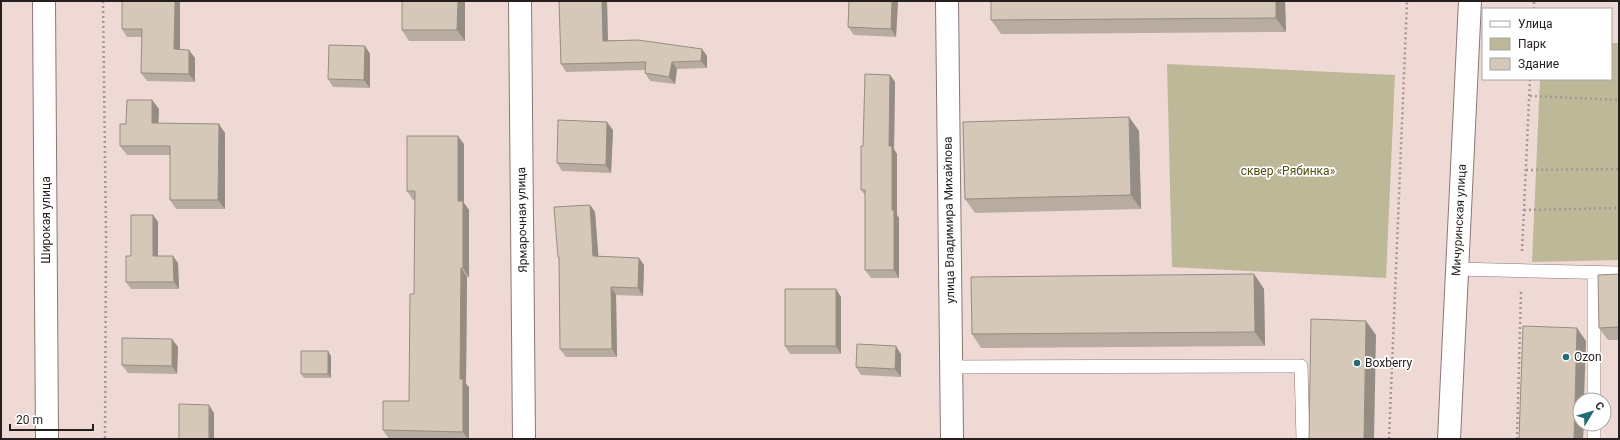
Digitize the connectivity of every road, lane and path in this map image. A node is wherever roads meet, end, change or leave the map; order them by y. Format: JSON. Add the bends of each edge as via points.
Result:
{"nodes":[{"id":1,"x":44,"y":1,"type":"edge"},
{"id":2,"x":103,"y":1,"type":"edge"},
{"id":3,"x":520,"y":1,"type":"edge"},
{"id":4,"x":946,"y":1,"type":"edge"},
{"id":5,"x":1407,"y":1,"type":"edge"},
{"id":6,"x":1470,"y":1,"type":"edge"},
{"id":7,"x":1530,"y":96,"type":"dead end"},
{"id":8,"x":1619,"y":100,"type":"edge"},
{"id":9,"x":1526,"y":170,"type":"dead end"},
{"id":10,"x":1619,"y":170,"type":"edge"},
{"id":11,"x":1619,"y":208,"type":"edge"},
{"id":12,"x":1524,"y":210,"type":"dead end"},
{"id":13,"x":1457,"y":269,"type":"junction"},
{"id":14,"x":1594,"y":273,"type":"junction"},
{"id":15,"x":1619,"y":273,"type":"edge"},
{"id":16,"x":950,"y":367,"type":"junction"},
{"id":17,"x":1594,"y":392,"type":"edge"},
{"id":18,"x":47,"y":439,"type":"edge"},
{"id":19,"x":105,"y":439,"type":"edge"},
{"id":20,"x":524,"y":439,"type":"edge"},
{"id":21,"x":952,"y":439,"type":"edge"},
{"id":22,"x":1303,"y":439,"type":"edge"},
{"id":23,"x":1390,"y":439,"type":"edge"},
{"id":24,"x":1449,"y":439,"type":"edge"}],
"edges":[{"from":1,"to":18,"type":"street","name":"Широкая улица"},
{"from":2,"to":19,"type":"path"},
{"from":3,"to":20,"type":"street","name":"Ярмарочная улица"},
{"from":4,"to":16,"type":"street","name":"улица Владимира Михайлова"},
{"from":5,"to":23,"type":"path"},
{"from":6,"to":13,"type":"street","name":"Мичуринская улица"},
{"from":7,"to":8,"type":"path"},
{"from":9,"to":10,"type":"path"},
{"from":11,"to":12,"type":"path"},
{"from":13,"to":14,"type":"lane"},
{"from":13,"to":24,"type":"street","name":"Мичуринская улица"},
{"from":14,"to":15,"type":"lane"},
{"from":14,"to":17,"type":"lane"},
{"from":16,"to":21,"type":"street","name":"улица Владимира Михайлова"},
{"from":16,"to":22,"type":"lane","via":[[1301,366]]}]}
